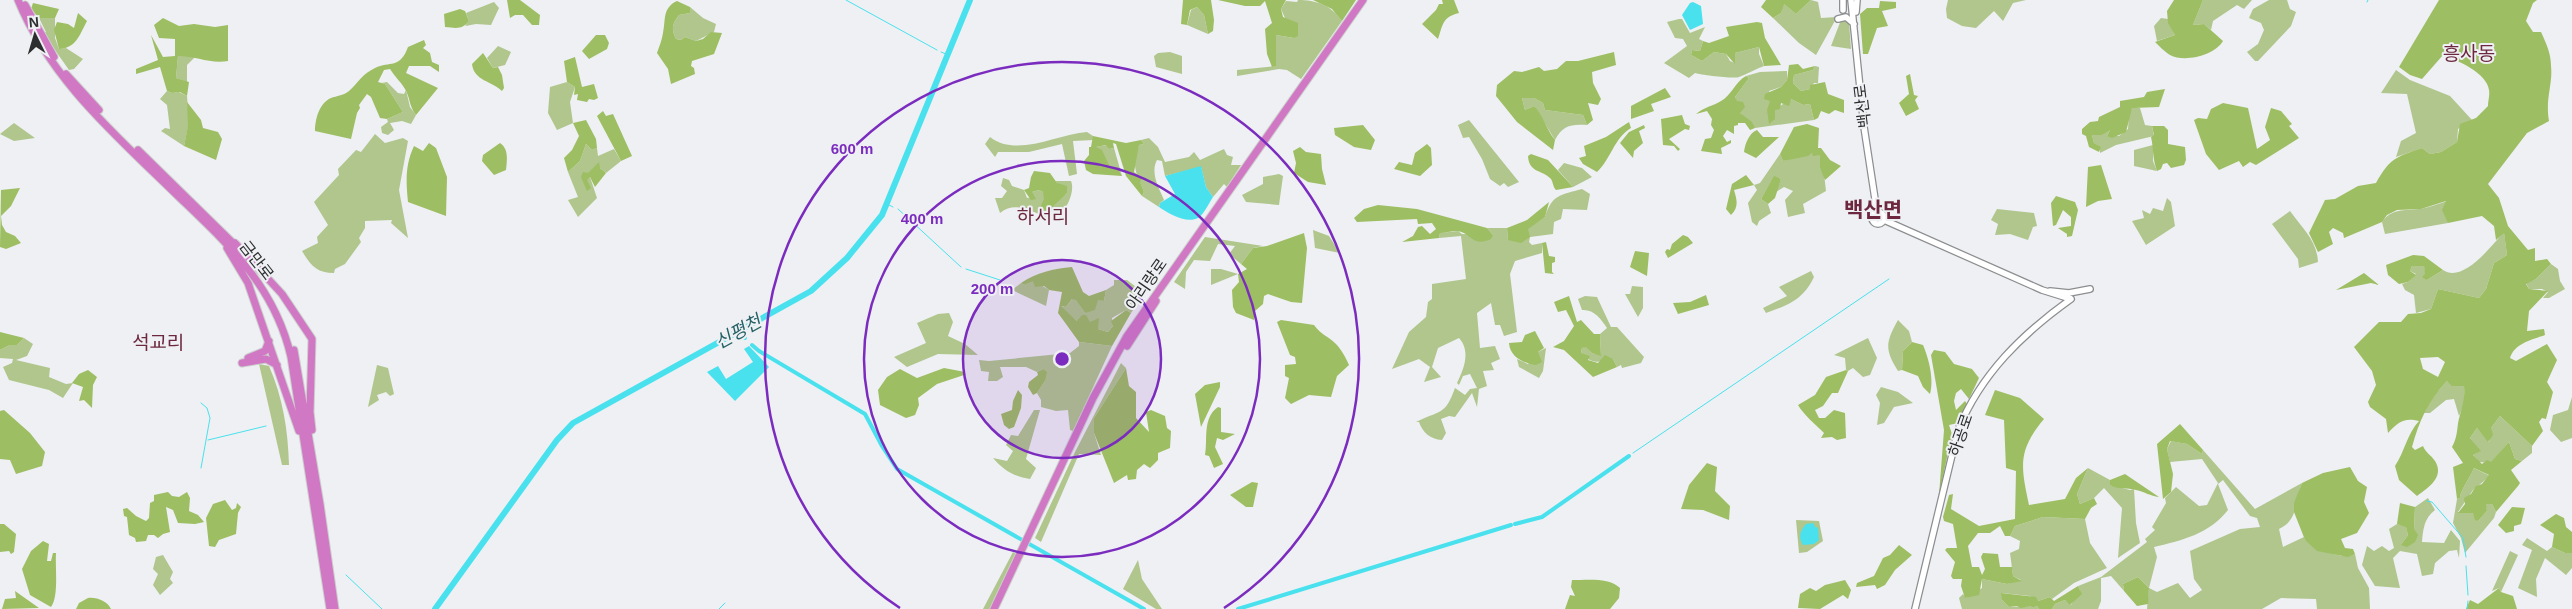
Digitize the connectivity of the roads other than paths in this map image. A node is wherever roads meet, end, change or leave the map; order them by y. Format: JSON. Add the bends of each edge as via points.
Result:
{"nodes":[{"id":1,"x":18,"y":0,"type":"edge"},
{"id":2,"x":23,"y":0,"type":"edge"},
{"id":3,"x":1363,"y":0,"type":"edge"},
{"id":4,"x":1368,"y":0,"type":"edge"},
{"id":5,"x":1843,"y":0,"type":"edge"},
{"id":6,"x":1851,"y":0,"type":"edge"},
{"id":7,"x":1857,"y":0,"type":"edge"},
{"id":8,"x":1843,"y":10,"type":"dead end"},
{"id":9,"x":1838,"y":19,"type":"dead end"},
{"id":10,"x":1854,"y":24,"type":"junction"},
{"id":11,"x":1877,"y":212,"type":"junction"},
{"id":12,"x":1884,"y":220,"type":"junction"},
{"id":13,"x":221,"y":233,"type":"junction"},
{"id":14,"x":2090,"y":289,"type":"dead end"},
{"id":15,"x":2042,"y":290,"type":"junction"},
{"id":16,"x":2056,"y":295,"type":"junction"},
{"id":17,"x":2053,"y":312,"type":"junction"},
{"id":18,"x":269,"y":341,"type":"junction"},
{"id":19,"x":293,"y":356,"type":"junction"},
{"id":20,"x":277,"y":365,"type":"junction"},
{"id":21,"x":314,"y":468,"type":"junction"},
{"id":22,"x":308,"y":473,"type":"junction"},
{"id":23,"x":318,"y":506,"type":"junction"},
{"id":24,"x":320,"y":524,"type":"junction"},
{"id":25,"x":1033,"y":530,"type":"junction"},
{"id":26,"x":1021,"y":557,"type":"junction"},
{"id":27,"x":330,"y":609,"type":"edge"},
{"id":28,"x":334,"y":609,"type":"edge"},
{"id":29,"x":994,"y":609,"type":"edge"},
{"id":30,"x":999,"y":609,"type":"edge"},
{"id":31,"x":1915,"y":609,"type":"edge"}],
"edges":[{"from":1,"to":13,"type":"highway","name":"금만로","via":[[40,45],[72,89]]},
{"from":2,"to":13,"type":"highway","name":"금만로","via":[[49,49],[77,88]]},
{"from":3,"to":25,"type":"highway","name":"아리랑로","via":[[1132,330],[1093,398]]},
{"from":4,"to":25,"type":"highway","name":"아리랑로","via":[[1159,296],[1100,393]]},
{"from":5,"to":8,"type":"main road"},
{"from":6,"to":10,"type":"main road","name":"백산로"},
{"from":7,"to":10,"type":"main road"},
{"from":9,"to":10,"type":"main road","via":[[1846,17]]},
{"from":10,"to":11,"type":"main road","name":"백산로","via":[[1864,127]]},
{"from":11,"to":12,"type":"main road","via":[[1883,214]]},
{"from":11,"to":12,"type":"main road","via":[[1872,217],[1873,222],[1880,224]]},
{"from":12,"to":15,"type":"main road"},
{"from":13,"to":18,"type":"highway","via":[[248,283]]},
{"from":13,"to":19,"type":"highway","name":"금만로","via":[[248,259],[266,284]]},
{"from":13,"to":21,"type":"highway","via":[[246,252],[282,294],[312,339],[310,412]]},
{"from":14,"to":15,"type":"main road","via":[[2069,293]]},
{"from":15,"to":16,"type":"main road"},
{"from":16,"to":17,"type":"main road"},
{"from":16,"to":17,"type":"main road","name":"하공로","via":[[2071,300]]},
{"from":17,"to":31,"type":"main road","name":"하공로","via":[[2014,345],[1987,377],[1961,423]]},
{"from":18,"to":20,"type":"highway"},
{"from":18,"to":20,"type":"highway","via":[[264,351],[242,363],[266,359]]},
{"from":19,"to":21,"type":"highway","name":"금만로"},
{"from":19,"to":22,"type":"highway","name":"금만로"},
{"from":20,"to":22,"type":"highway","via":[[300,432]]},
{"from":21,"to":23,"type":"highway","name":"금만로"},
{"from":22,"to":23,"type":"highway","name":"금만로"},
{"from":23,"to":24,"type":"highway","name":"금만로"},
{"from":24,"to":27,"type":"highway","name":"금만로"},
{"from":24,"to":28,"type":"highway","name":"금만로"},
{"from":25,"to":26,"type":"highway","name":"아리랑로"},
{"from":26,"to":29,"type":"highway","name":"아리랑로"},
{"from":26,"to":30,"type":"highway","name":"아리랑로"}]}
